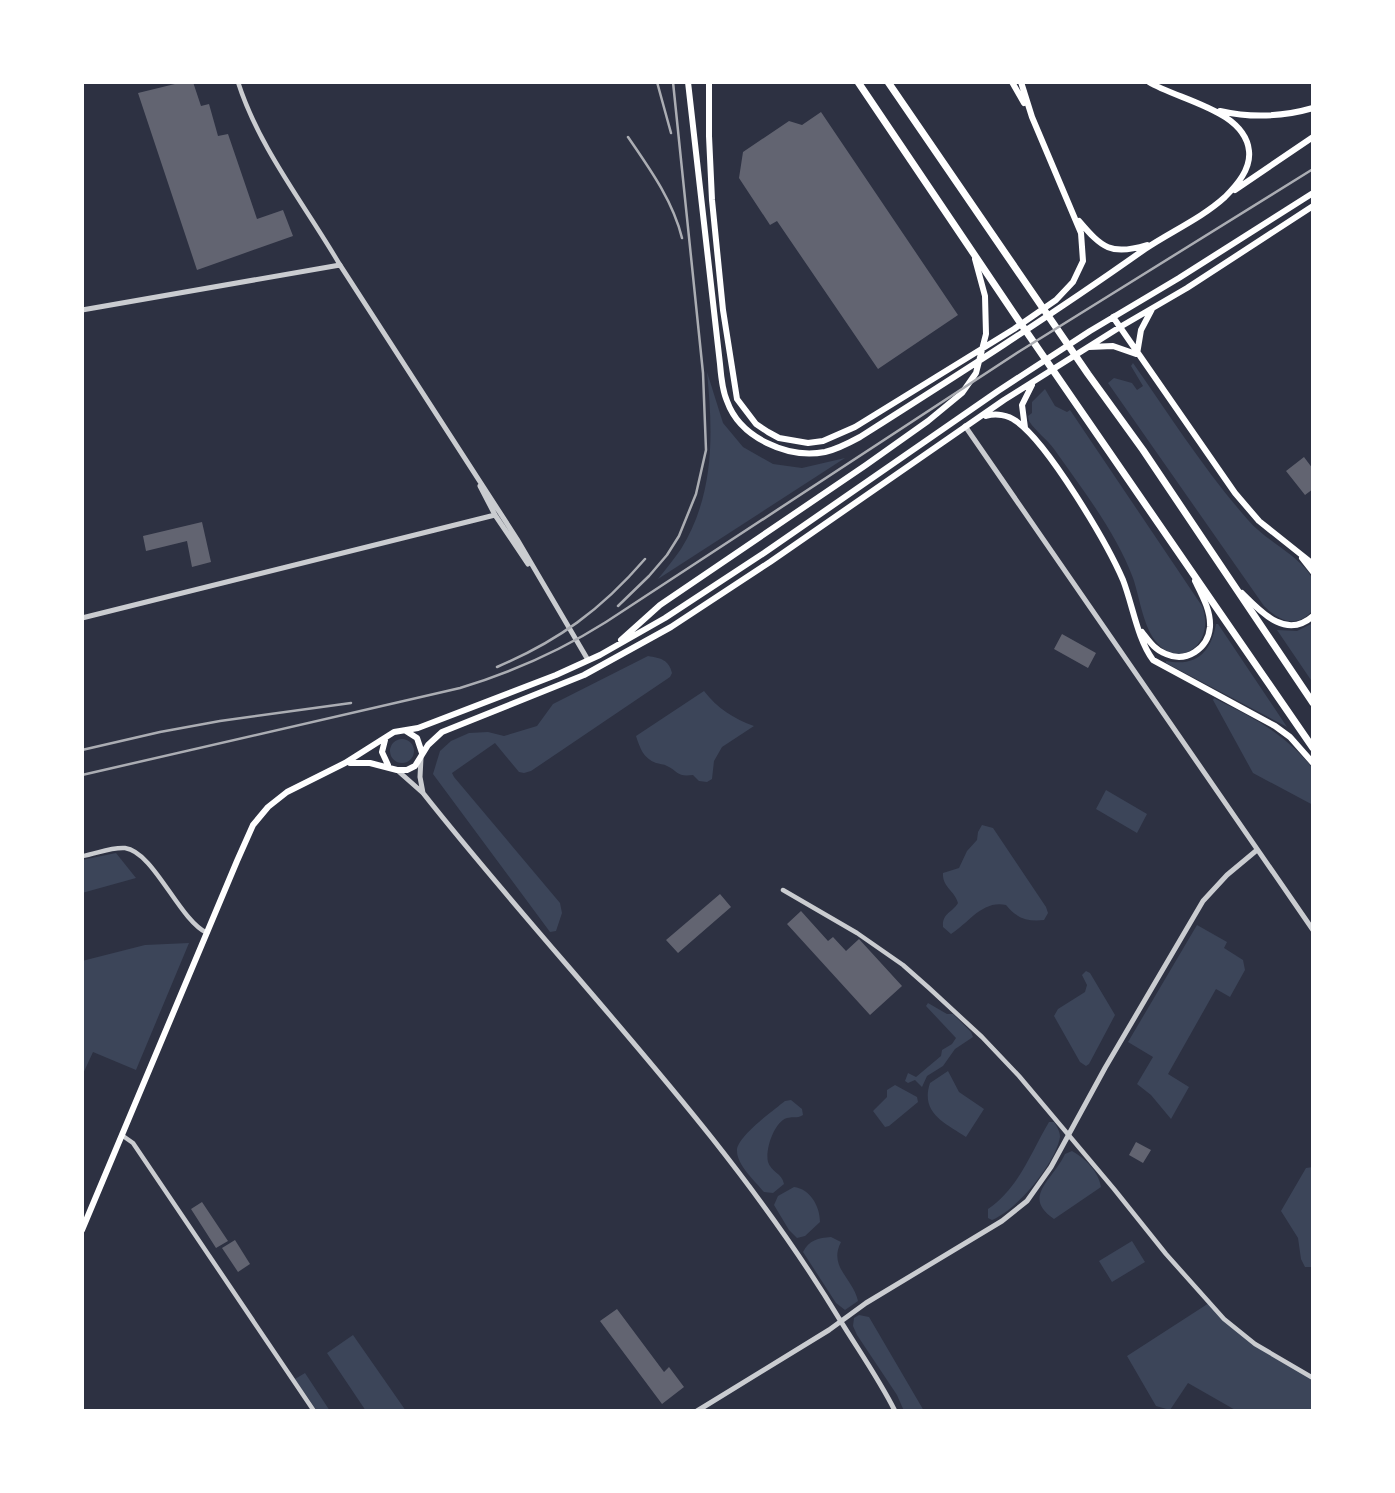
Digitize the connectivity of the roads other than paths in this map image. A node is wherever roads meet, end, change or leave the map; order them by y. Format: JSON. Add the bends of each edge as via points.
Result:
{"nodes":[{"id":1,"x":237,"y":82,"type":"edge"},
{"id":2,"x":688,"y":82,"type":"edge"},
{"id":3,"x":709,"y":82,"type":"edge"},
{"id":4,"x":858,"y":82,"type":"edge"},
{"id":5,"x":1012,"y":82,"type":"edge"},
{"id":6,"x":1021,"y":82,"type":"edge"},
{"id":7,"x":1149,"y":82,"type":"edge"},
{"id":8,"x":891,"y":85,"type":"edge"},
{"id":9,"x":1313,"y":108,"type":"edge"},
{"id":10,"x":1218,"y":111,"type":"junction"},
{"id":11,"x":1032,"y":117,"type":"junction"},
{"id":12,"x":1313,"y":137,"type":"edge"},
{"id":13,"x":1313,"y":193,"type":"edge"},
{"id":14,"x":1222,"y":199,"type":"junction"},
{"id":15,"x":1313,"y":206,"type":"edge"},
{"id":16,"x":1288,"y":208,"type":"junction"},
{"id":17,"x":1076,"y":217,"type":"junction"},
{"id":18,"x":1294,"y":218,"type":"junction"},
{"id":19,"x":1154,"y":243,"type":"junction"},
{"id":20,"x":974,"y":254,"type":"junction"},
{"id":21,"x":341,"y":265,"type":"junction"},
{"id":22,"x":1153,"y":307,"type":"junction"},
{"id":23,"x":82,"y":310,"type":"edge"},
{"id":24,"x":1113,"y":317,"type":"junction"},
{"id":25,"x":1120,"y":327,"type":"junction"},
{"id":26,"x":1087,"y":347,"type":"junction"},
{"id":27,"x":1137,"y":355,"type":"junction"},
{"id":28,"x":1034,"y":382,"type":"junction"},
{"id":29,"x":979,"y":417,"type":"junction"},
{"id":30,"x":965,"y":426,"type":"junction"},
{"id":31,"x":1026,"y":430,"type":"junction"},
{"id":32,"x":476,"y":477,"type":"junction"},
{"id":33,"x":495,"y":515,"type":"junction"},
{"id":34,"x":1296,"y":551,"type":"junction"},
{"id":35,"x":1185,"y":561,"type":"junction"},
{"id":36,"x":1313,"y":564,"type":"edge"},
{"id":37,"x":1313,"y":572,"type":"edge"},
{"id":38,"x":540,"y":581,"type":"junction"},
{"id":39,"x":1233,"y":584,"type":"junction"},
{"id":40,"x":1313,"y":616,"type":"edge"},
{"id":41,"x":82,"y":618,"type":"edge"},
{"id":42,"x":1139,"y":628,"type":"junction"},
{"id":43,"x":612,"y":649,"type":"junction"},
{"id":44,"x":589,"y":660,"type":"junction"},
{"id":45,"x":1313,"y":703,"type":"edge"},
{"id":46,"x":404,"y":731,"type":"junction"},
{"id":47,"x":386,"y":738,"type":"junction"},
{"id":48,"x":1313,"y":748,"type":"edge"},
{"id":49,"x":421,"y":755,"type":"junction"},
{"id":50,"x":345,"y":763,"type":"junction"},
{"id":51,"x":1313,"y":763,"type":"edge"},
{"id":52,"x":394,"y":769,"type":"junction"},
{"id":53,"x":424,"y":793,"type":"junction"},
{"id":54,"x":1257,"y":850,"type":"junction"},
{"id":55,"x":82,"y":856,"type":"edge"},
{"id":56,"x":783,"y":890,"type":"dead end"},
{"id":57,"x":1313,"y":930,"type":"edge"},
{"id":58,"x":207,"y":933,"type":"junction"},
{"id":59,"x":122,"y":1136,"type":"junction"},
{"id":60,"x":1068,"y":1136,"type":"junction"},
{"id":61,"x":82,"y":1230,"type":"edge"},
{"id":62,"x":841,"y":1321,"type":"junction"},
{"id":63,"x":1313,"y":1378,"type":"edge"},
{"id":64,"x":314,"y":1411,"type":"edge"},
{"id":65,"x":697,"y":1411,"type":"edge"},
{"id":66,"x":895,"y":1411,"type":"edge"}],
"edges":[{"from":1,"to":21,"type":"street","via":[[261,136]]},
{"from":2,"to":19,"type":"main road","via":[[727,402],[749,431],[779,448],[825,452],[860,437],[1071,302]]},
{"from":3,"to":17,"type":"main road","via":[[712,200],[733,381],[746,413],[779,438],[808,443],[838,436],[1056,300],[1073,282],[1083,261]]},
{"from":4,"to":20,"type":"highway"},
{"from":5,"to":11,"type":"main road"},
{"from":6,"to":11,"type":"main road"},
{"from":7,"to":10,"type":"main road"},
{"from":8,"to":39,"type":"highway"},
{"from":9,"to":10,"type":"main road","via":[[1273,116]]},
{"from":10,"to":14,"type":"main road","via":[[1243,134],[1249,151],[1241,178]]},
{"from":11,"to":17,"type":"main road"},
{"from":12,"to":14,"type":"main road"},
{"from":13,"to":16,"type":"main road"},
{"from":14,"to":19,"type":"main road"},
{"from":15,"to":18,"type":"main road"},
{"from":16,"to":18,"type":"main road","via":[[1296,209]]},
{"from":16,"to":24,"type":"main road"},
{"from":17,"to":19,"type":"main road","via":[[1108,249],[1125,251]]},
{"from":18,"to":22,"type":"main road"},
{"from":20,"to":35,"type":"highway"},
{"from":20,"to":43,"type":"main road","via":[[987,310],[984,347],[976,373],[952,403],[660,605]]},
{"from":21,"to":23,"type":"street"},
{"from":21,"to":32,"type":"street"},
{"from":22,"to":25,"type":"main road"},
{"from":22,"to":27,"type":"main road","via":[[1141,330]]},
{"from":24,"to":25,"type":"main road"},
{"from":24,"to":43,"type":"main road","via":[[764,553]]},
{"from":25,"to":26,"type":"main road"},
{"from":25,"to":27,"type":"main road"},
{"from":26,"to":27,"type":"main road","via":[[1112,346]]},
{"from":26,"to":28,"type":"main road"},
{"from":27,"to":34,"type":"main road","via":[[1235,493],[1259,521]]},
{"from":28,"to":29,"type":"main road"},
{"from":28,"to":31,"type":"main road","via":[[1022,405]]},
{"from":29,"to":30,"type":"main road"},
{"from":29,"to":31,"type":"main road","via":[[1007,417]]},
{"from":30,"to":49,"type":"main road","via":[[671,627],[584,676],[442,732]]},
{"from":30,"to":54,"type":"street"},
{"from":31,"to":42,"type":"main road","via":[[1101,538]]},
{"from":32,"to":33,"type":"street"},
{"from":32,"to":38,"type":"street"},
{"from":33,"to":38,"type":"street"},
{"from":33,"to":41,"type":"street"},
{"from":34,"to":36,"type":"main road"},
{"from":34,"to":37,"type":"main road"},
{"from":35,"to":42,"type":"main road","via":[[1208,610],[1210,628],[1205,642],[1189,655],[1174,657],[1158,650]]},
{"from":35,"to":48,"type":"highway"},
{"from":38,"to":44,"type":"street"},
{"from":39,"to":40,"type":"main road","via":[[1259,611],[1281,624],[1299,625]]},
{"from":39,"to":45,"type":"highway"},
{"from":42,"to":51,"type":"main road","via":[[1153,660],[1275,726]]},
{"from":43,"to":44,"type":"main road"},
{"from":44,"to":46,"type":"main road","via":[[498,699]]},
{"from":46,"to":47,"type":"main road"},
{"from":46,"to":49,"type":"main road","via":[[417,738]]},
{"from":47,"to":50,"type":"main road"},
{"from":47,"to":52,"type":"main road","via":[[383,757]]},
{"from":49,"to":52,"type":"main road","via":[[411,768]]},
{"from":49,"to":53,"type":"street"},
{"from":50,"to":52,"type":"main road"},
{"from":50,"to":58,"type":"main road","via":[[287,792],[253,825]]},
{"from":52,"to":53,"type":"street"},
{"from":53,"to":62,"type":"street","via":[[750,1185]]},
{"from":54,"to":57,"type":"street"},
{"from":54,"to":60,"type":"street","via":[[1203,901]]},
{"from":55,"to":58,"type":"street","via":[[128,848],[142,857],[194,925]]},
{"from":56,"to":60,"type":"street","via":[[903,965],[982,1037]]},
{"from":58,"to":59,"type":"main road"},
{"from":59,"to":61,"type":"main road"},
{"from":59,"to":64,"type":"street","via":[[133,1143]]},
{"from":60,"to":62,"type":"street","via":[[1039,1186],[1016,1211]]},
{"from":60,"to":63,"type":"street","via":[[1224,1318],[1255,1344]]},
{"from":62,"to":65,"type":"street"},
{"from":62,"to":66,"type":"street"}]}
